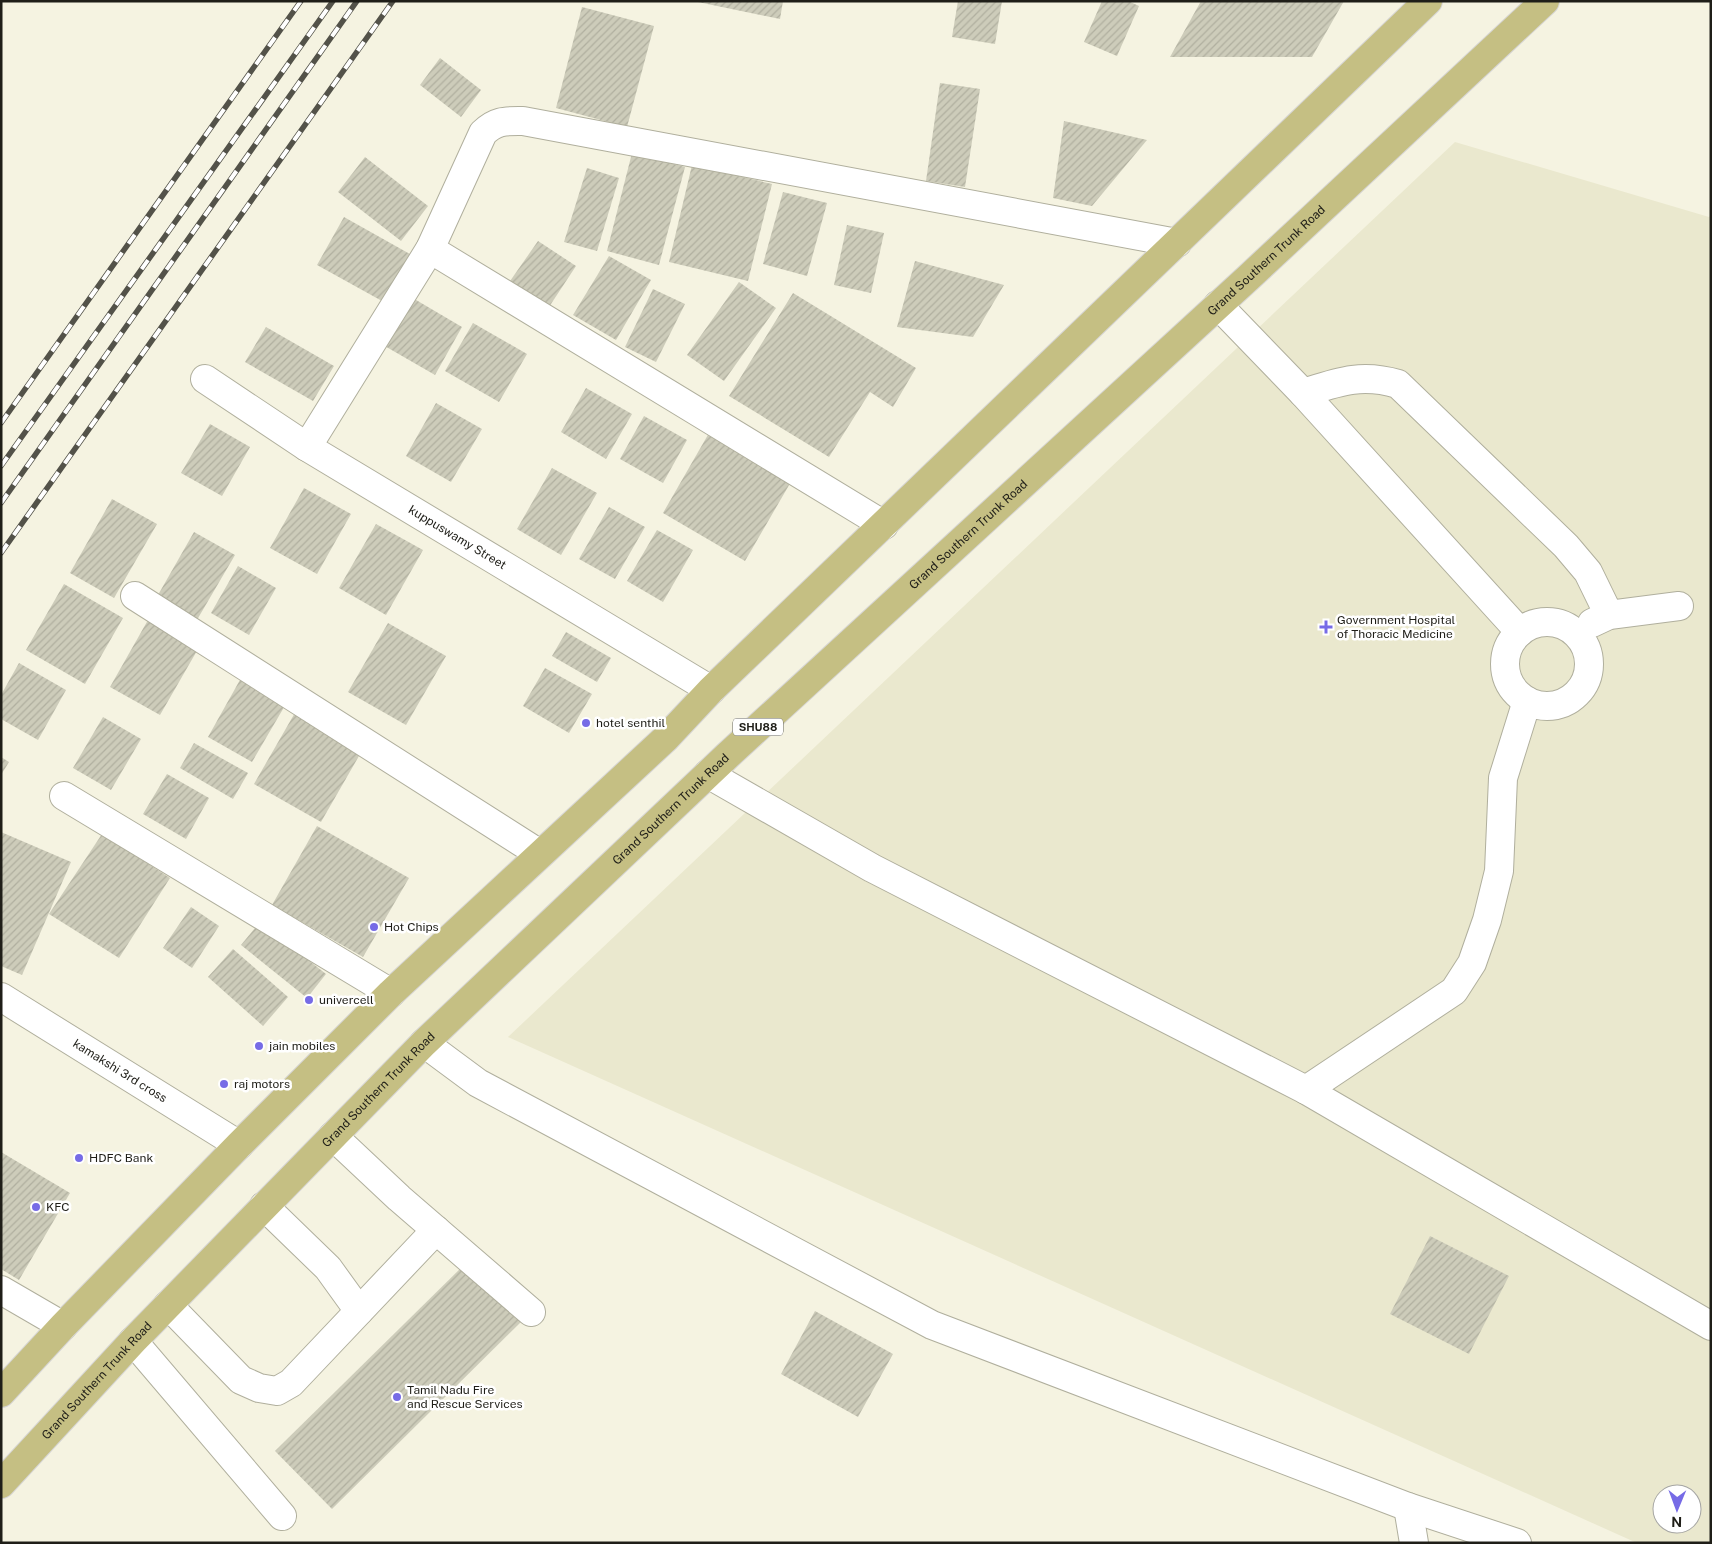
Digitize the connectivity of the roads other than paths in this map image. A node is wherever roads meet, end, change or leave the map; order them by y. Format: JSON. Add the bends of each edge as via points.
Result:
{"nodes":[{"id":1,"x":1428,"y":1,"type":"edge"},
{"id":2,"x":1545,"y":1,"type":"edge"},
{"id":3,"x":1177,"y":243,"type":"junction"},
{"id":4,"x":430,"y":249,"type":"junction"},
{"id":5,"x":1218,"y":305,"type":"junction"},
{"id":6,"x":205,"y":379,"type":"dead end"},
{"id":7,"x":1303,"y":393,"type":"junction"},
{"id":8,"x":307,"y":447,"type":"junction"},
{"id":9,"x":884,"y":525,"type":"junction"},
{"id":10,"x":136,"y":596,"type":"dead end"},
{"id":11,"x":1679,"y":606,"type":"dead end"},
{"id":12,"x":1609,"y":615,"type":"junction"},
{"id":13,"x":1572,"y":631,"type":"junction"},
{"id":14,"x":1520,"y":632,"type":"junction"},
{"id":15,"x":711,"y":690,"type":"junction"},
{"id":16,"x":1527,"y":701,"type":"junction"},
{"id":17,"x":708,"y":774,"type":"junction"},
{"id":18,"x":64,"y":796,"type":"dead end"},
{"id":19,"x":540,"y":854,"type":"junction"},
{"id":20,"x":391,"y":994,"type":"junction"},
{"id":21,"x":1,"y":997,"type":"edge"},
{"id":22,"x":424,"y":1043,"type":"junction"},
{"id":23,"x":1306,"y":1090,"type":"junction"},
{"id":24,"x":333,"y":1136,"type":"junction"},
{"id":25,"x":239,"y":1145,"type":"junction"},
{"id":26,"x":264,"y":1206,"type":"junction"},
{"id":27,"x":436,"y":1230,"type":"junction"},
{"id":28,"x":1,"y":1290,"type":"edge"},
{"id":29,"x":168,"y":1305,"type":"junction"},
{"id":30,"x":359,"y":1311,"type":"junction"},
{"id":31,"x":531,"y":1312,"type":"dead end"},
{"id":32,"x":63,"y":1326,"type":"junction"},
{"id":33,"x":1711,"y":1326,"type":"edge"},
{"id":34,"x":134,"y":1341,"type":"junction"},
{"id":35,"x":1,"y":1393,"type":"edge"},
{"id":36,"x":1,"y":1484,"type":"edge"},
{"id":37,"x":1408,"y":1507,"type":"junction"},
{"id":38,"x":282,"y":1516,"type":"dead end"},
{"id":39,"x":1414,"y":1543,"type":"edge"},
{"id":40,"x":1517,"y":1543,"type":"edge"}],
"edges":[{"from":1,"to":3,"type":"main road"},
{"from":2,"to":5,"type":"main road","name":"Grand Southern Trunk Road","number":"SHU88"},
{"from":3,"to":4,"type":"street","via":[[523,121],[504,121],[491,124],[483,133]]},
{"from":3,"to":9,"type":"main road"},
{"from":4,"to":8,"type":"street"},
{"from":4,"to":9,"type":"street"},
{"from":5,"to":7,"type":"street"},
{"from":5,"to":17,"type":"main road","name":"Grand Southern Trunk Road","number":"SHU88"},
{"from":6,"to":8,"type":"street","name":"kuppuswamy Street"},
{"from":7,"to":12,"type":"street","via":[[1336,382],[1363,378],[1398,384],[1566,546],[1588,572]]},
{"from":7,"to":14,"type":"street"},
{"from":8,"to":15,"type":"street","name":"kuppuswamy Street"},
{"from":9,"to":15,"type":"main road"},
{"from":10,"to":19,"type":"street"},
{"from":11,"to":12,"type":"street"},
{"from":12,"to":13,"type":"street"},
{"from":13,"to":14,"type":"street","via":[[1545,623],[1532,625]]},
{"from":13,"to":16,"type":"street","via":[[1588,654],[1586,681],[1567,702],[1540,706]]},
{"from":14,"to":16,"type":"street","via":[[1506,655],[1506,669],[1509,682]]},
{"from":15,"to":19,"type":"main road","via":[[666,738]]},
{"from":16,"to":23,"type":"street","via":[[1503,778],[1499,871],[1472,963],[1454,991]]},
{"from":17,"to":22,"type":"main road","name":"Grand Southern Trunk Road","number":"SHU88"},
{"from":17,"to":23,"type":"street","via":[[872,868]]},
{"from":18,"to":20,"type":"street"},
{"from":19,"to":20,"type":"main road"},
{"from":20,"to":25,"type":"main road"},
{"from":21,"to":25,"type":"street","name":"kamakshi 3rd cross"},
{"from":22,"to":24,"type":"main road","name":"Grand Southern Trunk Road","number":"SHU88"},
{"from":22,"to":37,"type":"street","via":[[478,1083],[932,1325]]},
{"from":23,"to":33,"type":"street"},
{"from":24,"to":26,"type":"main road","name":"Grand Southern Trunk Road","number":"SHU88"},
{"from":24,"to":27,"type":"street"},
{"from":25,"to":32,"type":"main road"},
{"from":26,"to":29,"type":"main road","name":"Grand Southern Trunk Road","number":"SHU88"},
{"from":26,"to":30,"type":"street","via":[[328,1268]]},
{"from":27,"to":30,"type":"street"},
{"from":27,"to":31,"type":"street"},
{"from":28,"to":32,"type":"street"},
{"from":29,"to":30,"type":"street","via":[[241,1380],[277,1391],[291,1383]]},
{"from":29,"to":34,"type":"main road","name":"Grand Southern Trunk Road","number":"SHU88"},
{"from":32,"to":35,"type":"main road"},
{"from":34,"to":36,"type":"main road","name":"Grand Southern Trunk Road","number":"SHU88"},
{"from":34,"to":38,"type":"street"},
{"from":37,"to":39,"type":"street"},
{"from":37,"to":40,"type":"street"}]}
